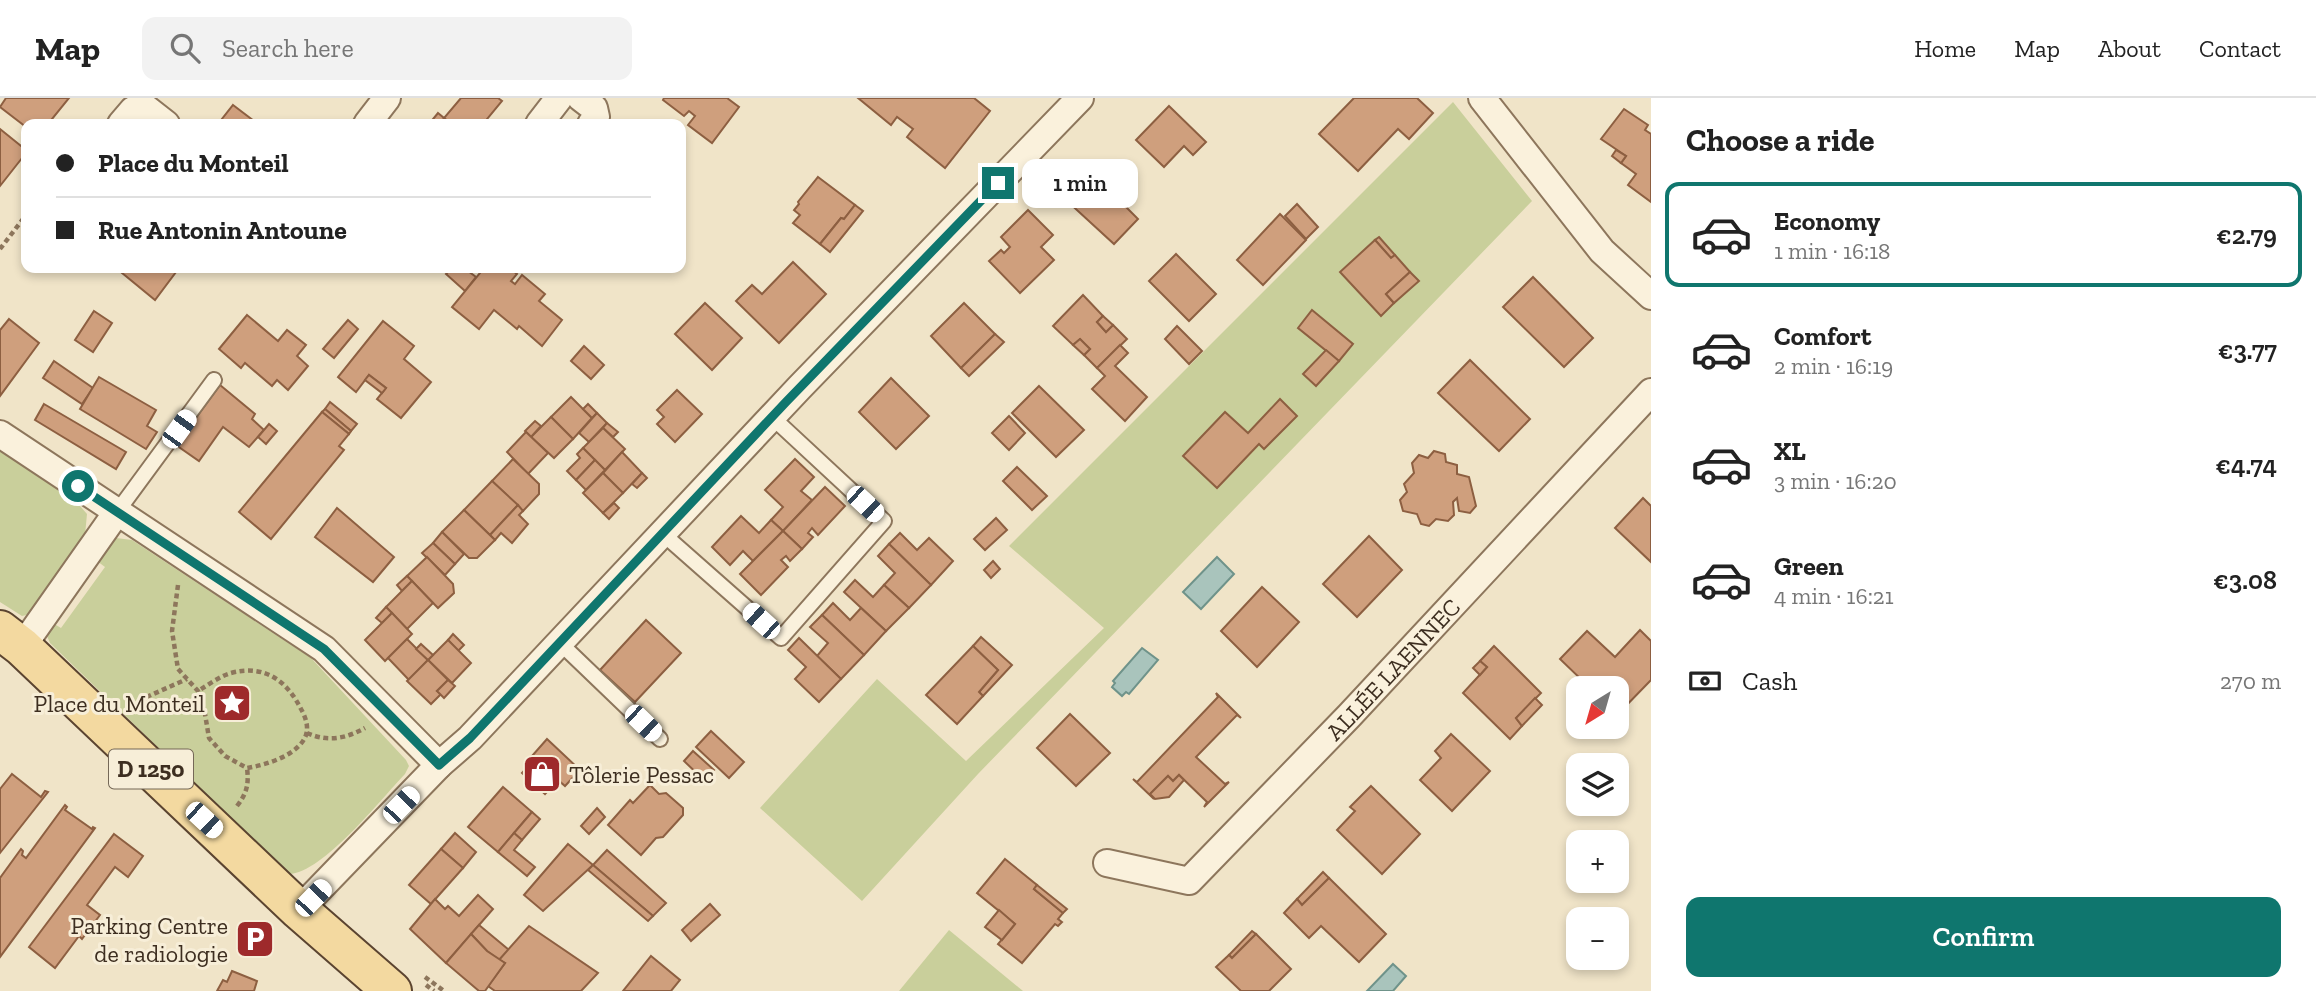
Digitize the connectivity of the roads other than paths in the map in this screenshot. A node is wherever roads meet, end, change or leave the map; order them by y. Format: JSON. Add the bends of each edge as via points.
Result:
{"nodes":[{"id":1,"x":387,"y":98,"type":"edge"},
{"id":2,"x":559,"y":98,"type":"edge"},
{"id":3,"x":581,"y":98,"type":"edge"},
{"id":4,"x":1080,"y":98,"type":"edge"},
{"id":5,"x":1482,"y":98,"type":"edge"},
{"id":6,"x":125,"y":119,"type":"edge"},
{"id":7,"x":160,"y":119,"type":"edge"},
{"id":8,"x":371,"y":119,"type":"edge"},
{"id":9,"x":543,"y":119,"type":"edge"},
{"id":10,"x":595,"y":119,"type":"edge"},
{"id":11,"x":1651,"y":296,"type":"edge"},
{"id":12,"x":214,"y":380,"type":"dead end"},
{"id":13,"x":1651,"y":392,"type":"edge"},
{"id":14,"x":772,"y":417,"type":"junction"},
{"id":15,"x":0,"y":434,"type":"edge"},
{"id":16,"x":117,"y":512,"type":"junction"},
{"id":17,"x":662,"y":533,"type":"junction"},
{"id":18,"x":11,"y":638,"type":"edge"},
{"id":19,"x":559,"y":642,"type":"junction"},
{"id":20,"x":660,"y":739,"type":"dead end"},
{"id":21,"x":439,"y":765,"type":"junction"},
{"id":22,"x":1107,"y":863,"type":"dead end"},
{"id":23,"x":299,"y":911,"type":"junction"},
{"id":24,"x":392,"y":991,"type":"edge"}],
"edges":[{"from":1,"to":8,"type":"street"},
{"from":2,"to":9,"type":"street"},
{"from":3,"to":10,"type":"street","via":[[594,108]]},
{"from":4,"to":14,"type":"street"},
{"from":5,"to":11,"type":"street","via":[[1602,251]]},
{"from":6,"to":7,"type":"street","via":[[144,106]]},
{"from":12,"to":16,"type":"lane"},
{"from":13,"to":22,"type":"street","name":"ALLÉE LAENNEC","via":[[1189,881]]},
{"from":14,"to":17,"type":"street"},
{"from":14,"to":17,"type":"lane","via":[[884,522],[781,638]]},
{"from":15,"to":16,"type":"street"},
{"from":16,"to":18,"type":"street"},
{"from":16,"to":21,"type":"street","via":[[324,649]]},
{"from":17,"to":19,"type":"street"},
{"from":18,"to":23,"type":"main road","number":"D 1250"},
{"from":19,"to":20,"type":"lane"},
{"from":19,"to":21,"type":"street"},
{"from":21,"to":23,"type":"street"},
{"from":23,"to":24,"type":"main road","number":"D 1250"}]}
